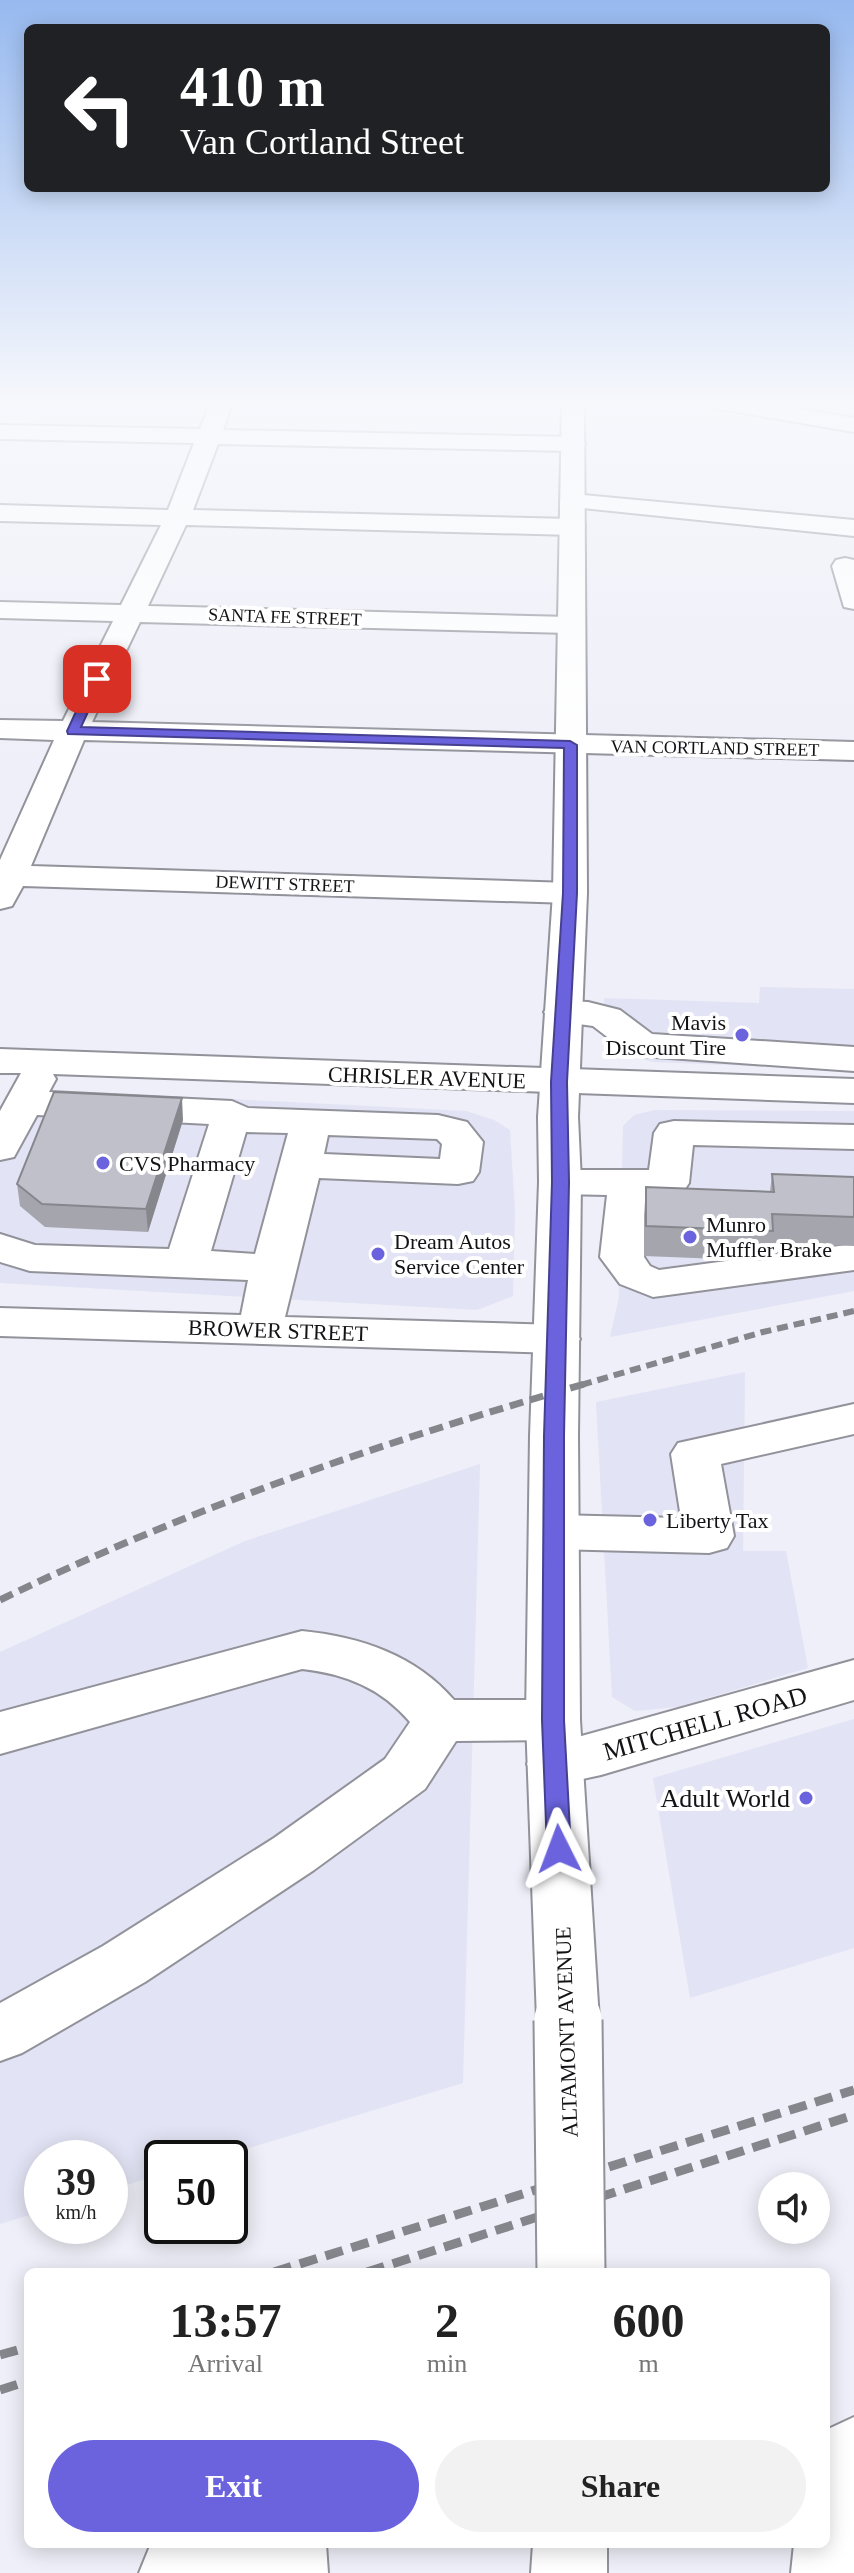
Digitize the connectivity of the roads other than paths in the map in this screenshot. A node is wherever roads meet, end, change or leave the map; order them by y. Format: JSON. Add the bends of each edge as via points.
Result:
{"nodes":[{"id":1,"x":175,"y":521,"type":"edge"},
{"id":2,"x":572,"y":521,"type":"edge"},
{"id":3,"x":714,"y":521,"type":"edge"},
{"id":4,"x":854,"y":528,"type":"edge"},
{"id":5,"x":845,"y":566,"type":"dead end"},
{"id":6,"x":854,"y":601,"type":"edge"},
{"id":7,"x":0,"y":610,"type":"edge"},
{"id":8,"x":129,"y":613,"type":"junction"},
{"id":9,"x":570,"y":625,"type":"junction"},
{"id":10,"x":0,"y":729,"type":"edge"},
{"id":11,"x":73,"y":731,"type":"junction"},
{"id":12,"x":570,"y":745,"type":"junction"},
{"id":13,"x":854,"y":751,"type":"edge"},
{"id":14,"x":4,"y":883,"type":"edge"},
{"id":15,"x":570,"y":893,"type":"junction"},
{"id":16,"x":563,"y":1012,"type":"junction"},
{"id":17,"x":854,"y":1059,"type":"edge"},
{"id":18,"x":0,"y":1061,"type":"edge"},
{"id":19,"x":46,"y":1063,"type":"junction"},
{"id":20,"x":245,"y":1070,"type":"junction"},
{"id":21,"x":559,"y":1082,"type":"junction"},
{"id":22,"x":854,"y":1091,"type":"edge"},
{"id":23,"x":25,"y":1103,"type":"junction"},
{"id":24,"x":231,"y":1116,"type":"junction"},
{"id":25,"x":310,"y":1122,"type":"junction"},
{"id":26,"x":854,"y":1137,"type":"edge"},
{"id":27,"x":0,"y":1148,"type":"edge"},
{"id":28,"x":300,"y":1165,"type":"junction"},
{"id":29,"x":629,"y":1181,"type":"junction"},
{"id":30,"x":560,"y":1182,"type":"junction"},
{"id":31,"x":0,"y":1247,"type":"edge"},
{"id":32,"x":854,"y":1257,"type":"edge"},
{"id":33,"x":186,"y":1263,"type":"junction"},
{"id":34,"x":274,"y":1268,"type":"junction"},
{"id":35,"x":0,"y":1322,"type":"edge"},
{"id":36,"x":261,"y":1330,"type":"junction"},
{"id":37,"x":557,"y":1339,"type":"junction"},
{"id":38,"x":854,"y":1419,"type":"edge"},
{"id":39,"x":554,"y":1532,"type":"junction"},
{"id":40,"x":854,"y":1680,"type":"edge"},
{"id":41,"x":440,"y":1721,"type":"junction"},
{"id":42,"x":0,"y":1733,"type":"edge"},
{"id":43,"x":554,"y":1742,"type":"junction"},
{"id":44,"x":0,"y":2034,"type":"edge"},
{"id":45,"x":571,"y":2268,"type":"edge"},
{"id":46,"x":854,"y":2453,"type":"edge"},
{"id":47,"x":250,"y":2548,"type":"edge"},
{"id":48,"x":289,"y":2548,"type":"edge"},
{"id":49,"x":570,"y":2548,"type":"edge"},
{"id":50,"x":177,"y":2573,"type":"edge"},
{"id":51,"x":290,"y":2573,"type":"edge"},
{"id":52,"x":569,"y":2573,"type":"edge"},
{"id":53,"x":829,"y":2573,"type":"edge"}],
"edges":[{"from":1,"to":8,"type":"street"},
{"from":2,"to":9,"type":"street","name":"ALTAMONT AVENUE"},
{"from":3,"to":4,"type":"street"},
{"from":5,"to":6,"type":"street"},
{"from":7,"to":8,"type":"street","name":"SANTA FE STREET"},
{"from":8,"to":9,"type":"street","name":"SANTA FE STREET"},
{"from":8,"to":11,"type":"street"},
{"from":9,"to":12,"type":"street","name":"ALTAMONT AVENUE"},
{"from":10,"to":11,"type":"street","name":"VAN CORTLAND STREET"},
{"from":11,"to":12,"type":"street","name":"VAN CORTLAND STREET"},
{"from":11,"to":14,"type":"street"},
{"from":12,"to":13,"type":"street","name":"VAN CORTLAND STREET"},
{"from":12,"to":15,"type":"street","name":"ALTAMONT AVENUE"},
{"from":14,"to":15,"type":"street","name":"DEWITT STREET"},
{"from":15,"to":16,"type":"street","name":"ALTAMONT AVENUE"},
{"from":16,"to":17,"type":"street","via":[[616,1021],[641,1045]]},
{"from":16,"to":21,"type":"street","name":"ALTAMONT AVENUE"},
{"from":18,"to":19,"type":"street","name":"CHRISLER AVENUE"},
{"from":19,"to":20,"type":"street","name":"CHRISLER AVENUE"},
{"from":19,"to":23,"type":"street"},
{"from":20,"to":21,"type":"street","name":"CHRISLER AVENUE"},
{"from":20,"to":24,"type":"street"},
{"from":21,"to":22,"type":"street","name":"CHRISLER AVENUE"},
{"from":21,"to":30,"type":"street","name":"ALTAMONT AVENUE"},
{"from":23,"to":24,"type":"street"},
{"from":23,"to":27,"type":"street"},
{"from":24,"to":25,"type":"street"},
{"from":24,"to":33,"type":"street"},
{"from":25,"to":28,"type":"street"},
{"from":25,"to":28,"type":"street","via":[[453,1131],[463,1142],[458,1172]]},
{"from":26,"to":29,"type":"street","via":[[674,1133],[668,1183]]},
{"from":28,"to":34,"type":"street"},
{"from":29,"to":30,"type":"street"},
{"from":29,"to":32,"type":"street","via":[[622,1257],[635,1275],[653,1284]]},
{"from":30,"to":37,"type":"street","name":"ALTAMONT AVENUE"},
{"from":31,"to":33,"type":"street","via":[[30,1258]]},
{"from":33,"to":34,"type":"street"},
{"from":34,"to":36,"type":"street"},
{"from":35,"to":36,"type":"street","name":"BROWER STREET"},
{"from":36,"to":37,"type":"street","name":"BROWER STREET"},
{"from":37,"to":39,"type":"street","name":"ALTAMONT AVENUE"},
{"from":38,"to":39,"type":"street","via":[[695,1454],[709,1536]]},
{"from":39,"to":43,"type":"street","name":"ALTAMONT AVENUE"},
{"from":40,"to":43,"type":"street","name":"MITCHELL ROAD","via":[[601,1754]]},
{"from":41,"to":42,"type":"street","via":[[422,1697],[361,1660],[339,1652],[302,1650]]},
{"from":41,"to":43,"type":"street","name":"MITCHELL ROAD"},
{"from":41,"to":44,"type":"street","via":[[405,1774],[307,1845],[124,1964]]},
{"from":43,"to":45,"type":"street","name":"ALTAMONT AVENUE","bridge":true,"via":[[568,2020]]},
{"from":46,"to":53,"type":"street","via":[[837,2473]]},
{"from":47,"to":50,"type":"street"},
{"from":48,"to":51,"type":"street"},
{"from":49,"to":52,"type":"street"}]}
